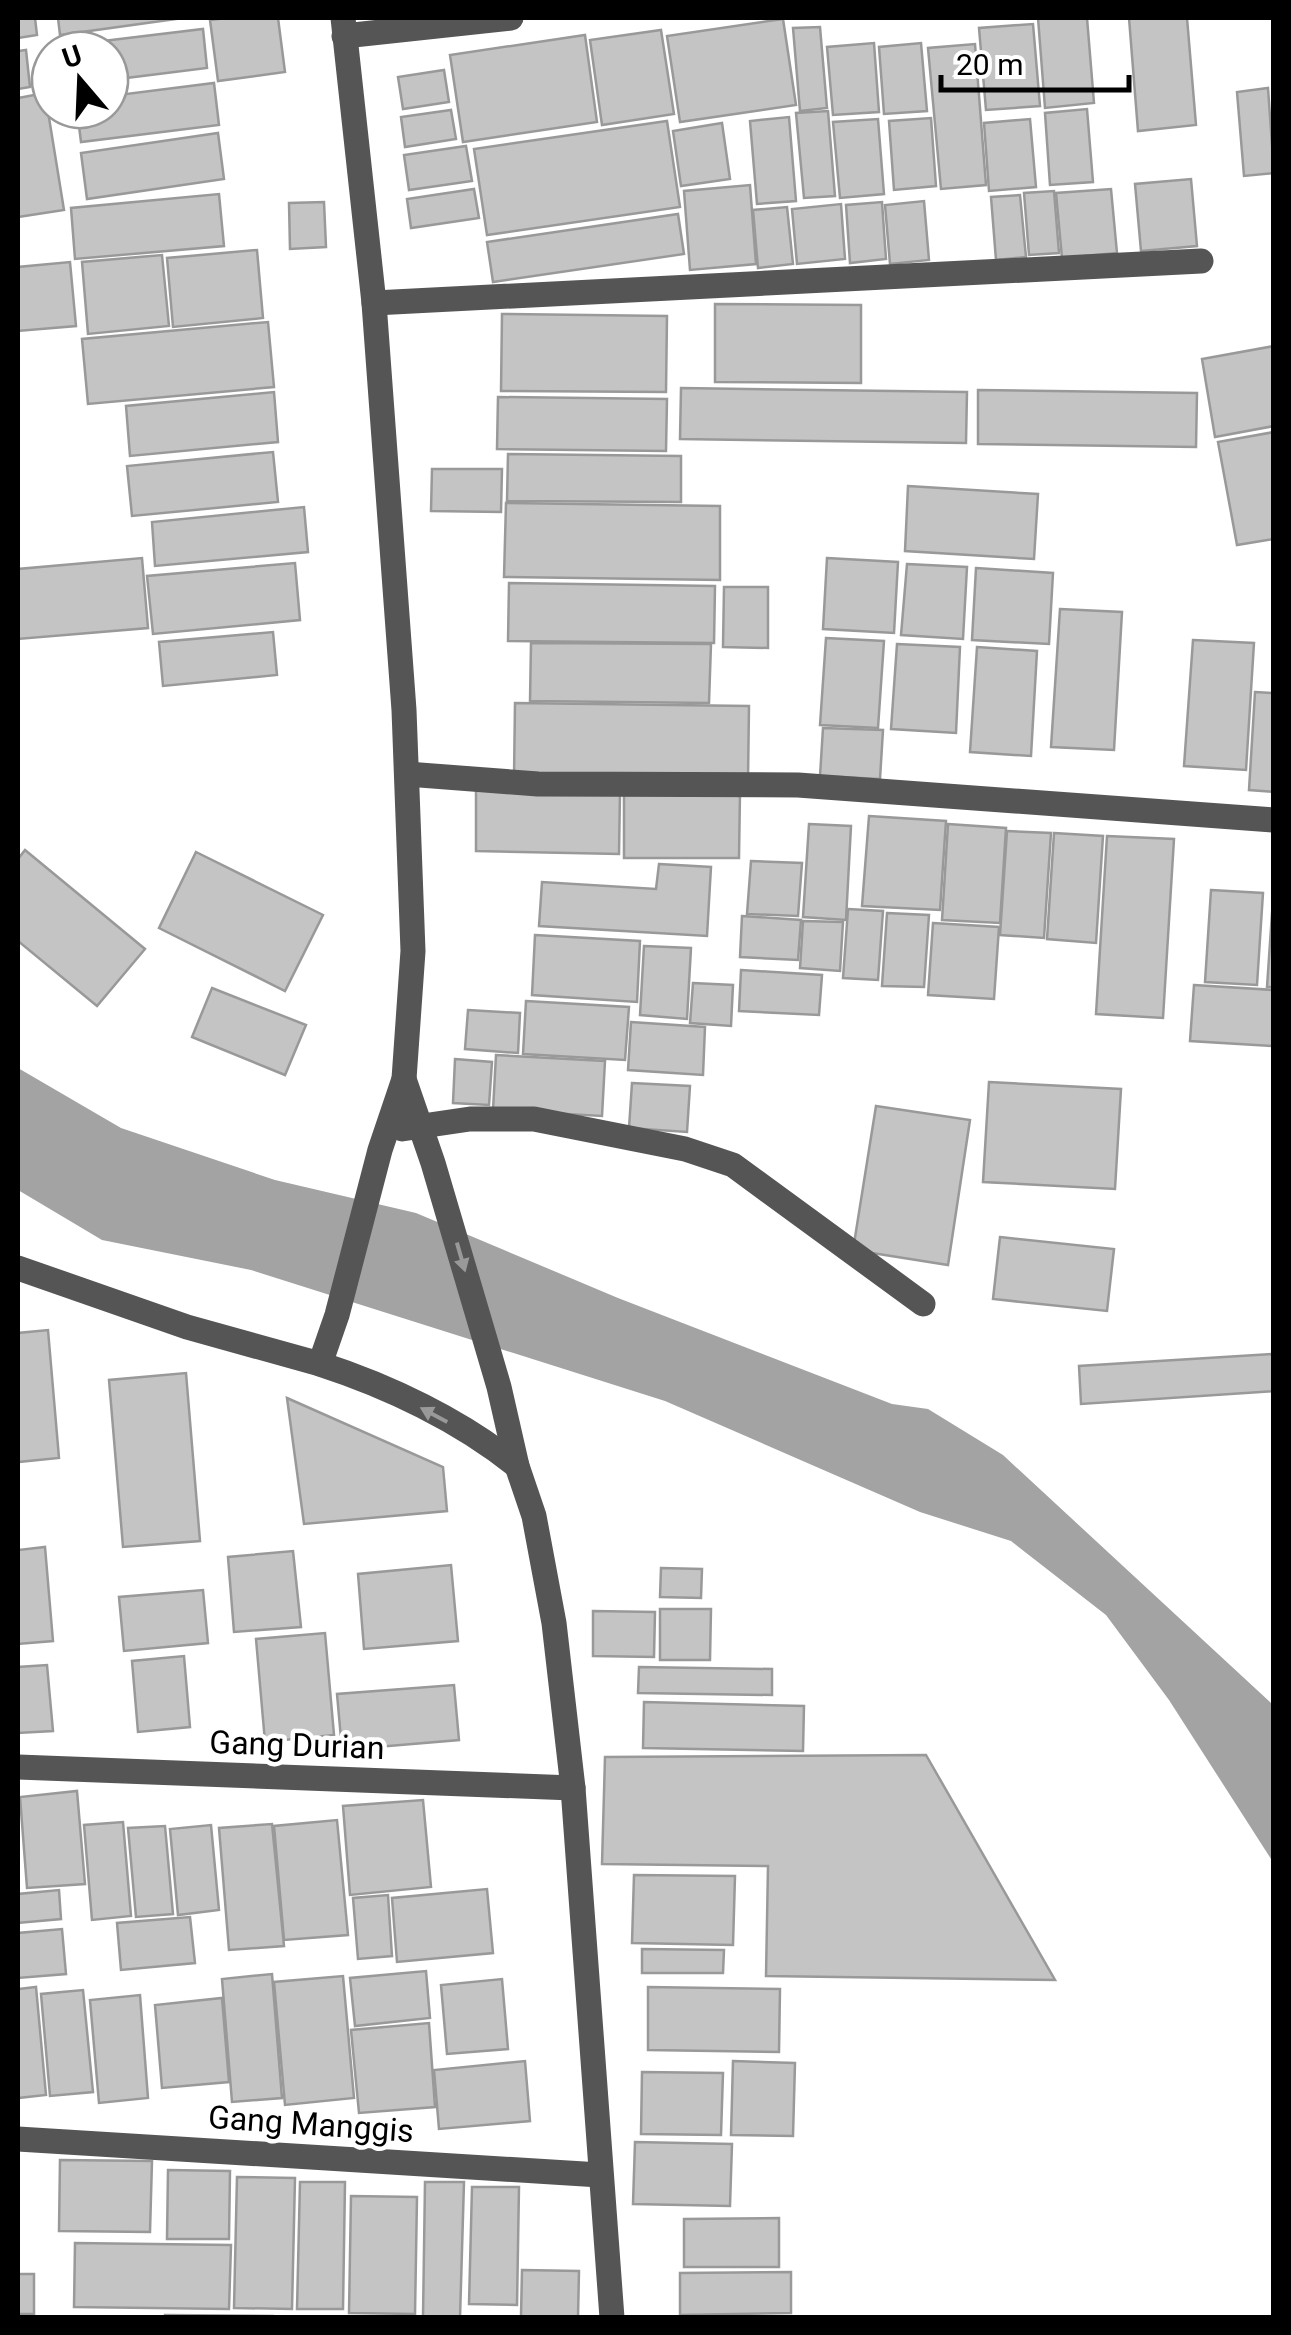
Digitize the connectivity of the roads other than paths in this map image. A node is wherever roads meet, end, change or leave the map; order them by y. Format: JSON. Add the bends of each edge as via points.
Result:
{"nodes":[{"id":1,"x":511,"y":18,"type":"edge"},
{"id":2,"x":343,"y":27,"type":"edge"},
{"id":3,"x":1201,"y":261,"type":"dead end"},
{"id":4,"x":374,"y":303,"type":"junction"},
{"id":5,"x":407,"y":774,"type":"junction"},
{"id":6,"x":1274,"y":820,"type":"edge"},
{"id":7,"x":404,"y":1079,"type":"junction"},
{"id":8,"x":418,"y":1126,"type":"junction"},
{"id":9,"x":384,"y":1140,"type":"junction"},
{"id":10,"x":18,"y":1268,"type":"edge"},
{"id":11,"x":923,"y":1304,"type":"dead end"},
{"id":12,"x":320,"y":1364,"type":"junction"},
{"id":13,"x":517,"y":1466,"type":"junction"},
{"id":14,"x":18,"y":1767,"type":"edge"},
{"id":15,"x":573,"y":1788,"type":"junction"},
{"id":16,"x":18,"y":2139,"type":"edge"},
{"id":17,"x":600,"y":2175,"type":"junction"},
{"id":18,"x":612,"y":2318,"type":"edge"}],
"edges":[{"from":1,"to":2,"type":"street"},
{"from":2,"to":4,"type":"street"},
{"from":3,"to":4,"type":"street"},
{"from":4,"to":5,"type":"street"},
{"from":5,"to":6,"type":"street","via":[[538,784],[798,786]]},
{"from":5,"to":7,"type":"street","via":[[413,951]]},
{"from":7,"to":8,"type":"street"},
{"from":7,"to":9,"type":"street"},
{"from":8,"to":9,"type":"street"},
{"from":8,"to":11,"type":"street","via":[[534,1119],[733,1165]]},
{"from":8,"to":13,"type":"street","one_way":true,"via":[[500,1387]]},
{"from":9,"to":12,"type":"street"},
{"from":10,"to":12,"type":"street","via":[[186,1327]]},
{"from":13,"to":12,"type":"street","one_way":true,"via":[[373,1382]]},
{"from":13,"to":15,"type":"street","via":[[534,1516],[554,1622]]},
{"from":14,"to":15,"type":"street","name":"Gang Durian"},
{"from":15,"to":17,"type":"street"},
{"from":16,"to":17,"type":"street","name":"Gang Manggis"},
{"from":17,"to":18,"type":"street"}]}
